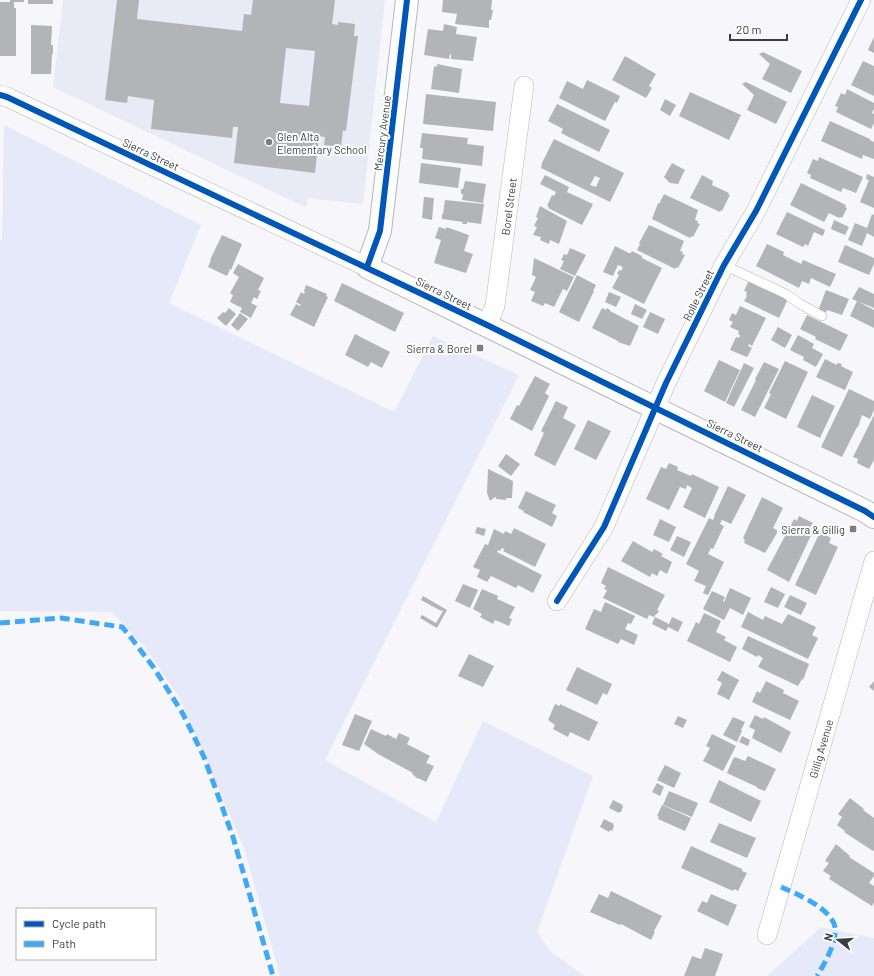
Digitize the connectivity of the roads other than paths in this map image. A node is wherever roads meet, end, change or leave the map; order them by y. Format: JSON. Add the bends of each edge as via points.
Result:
{"nodes":[{"id":1,"x":407,"y":0,"type":"edge"},
{"id":2,"x":861,"y":0,"type":"edge"},
{"id":3,"x":524,"y":86,"type":"dead end"},
{"id":4,"x":0,"y":95,"type":"edge"},
{"id":5,"x":724,"y":265,"type":"junction"},
{"id":6,"x":367,"y":267,"type":"junction"},
{"id":7,"x":822,"y":316,"type":"dead end"},
{"id":8,"x":487,"y":325,"type":"junction"},
{"id":9,"x":656,"y":408,"type":"junction"},
{"id":10,"x":874,"y":517,"type":"edge"},
{"id":11,"x":874,"y":561,"type":"edge"},
{"id":12,"x":557,"y":600,"type":"dead end"},
{"id":13,"x":767,"y":935,"type":"dead end"}],
"edges":[{"from":1,"to":6,"type":"street","name":"Mercury Avenue","via":[[380,231]]},
{"from":2,"to":5,"type":"street","name":"Rolle Street","via":[[756,211]]},
{"from":3,"to":8,"type":"street","name":"Borel Street","via":[[495,306]]},
{"from":4,"to":6,"type":"street","name":"Sierra Street"},
{"from":5,"to":7,"type":"lane","via":[[786,294]]},
{"from":5,"to":9,"type":"street","name":"Rolle Street"},
{"from":6,"to":8,"type":"street","name":"Sierra Street"},
{"from":8,"to":9,"type":"street","name":"Sierra Street"},
{"from":9,"to":10,"type":"street","name":"Sierra Street","via":[[865,510]]},
{"from":9,"to":12,"type":"street","name":"Rolle Street","via":[[604,527]]},
{"from":11,"to":13,"type":"street","name":"Gillig Avenue"}]}
